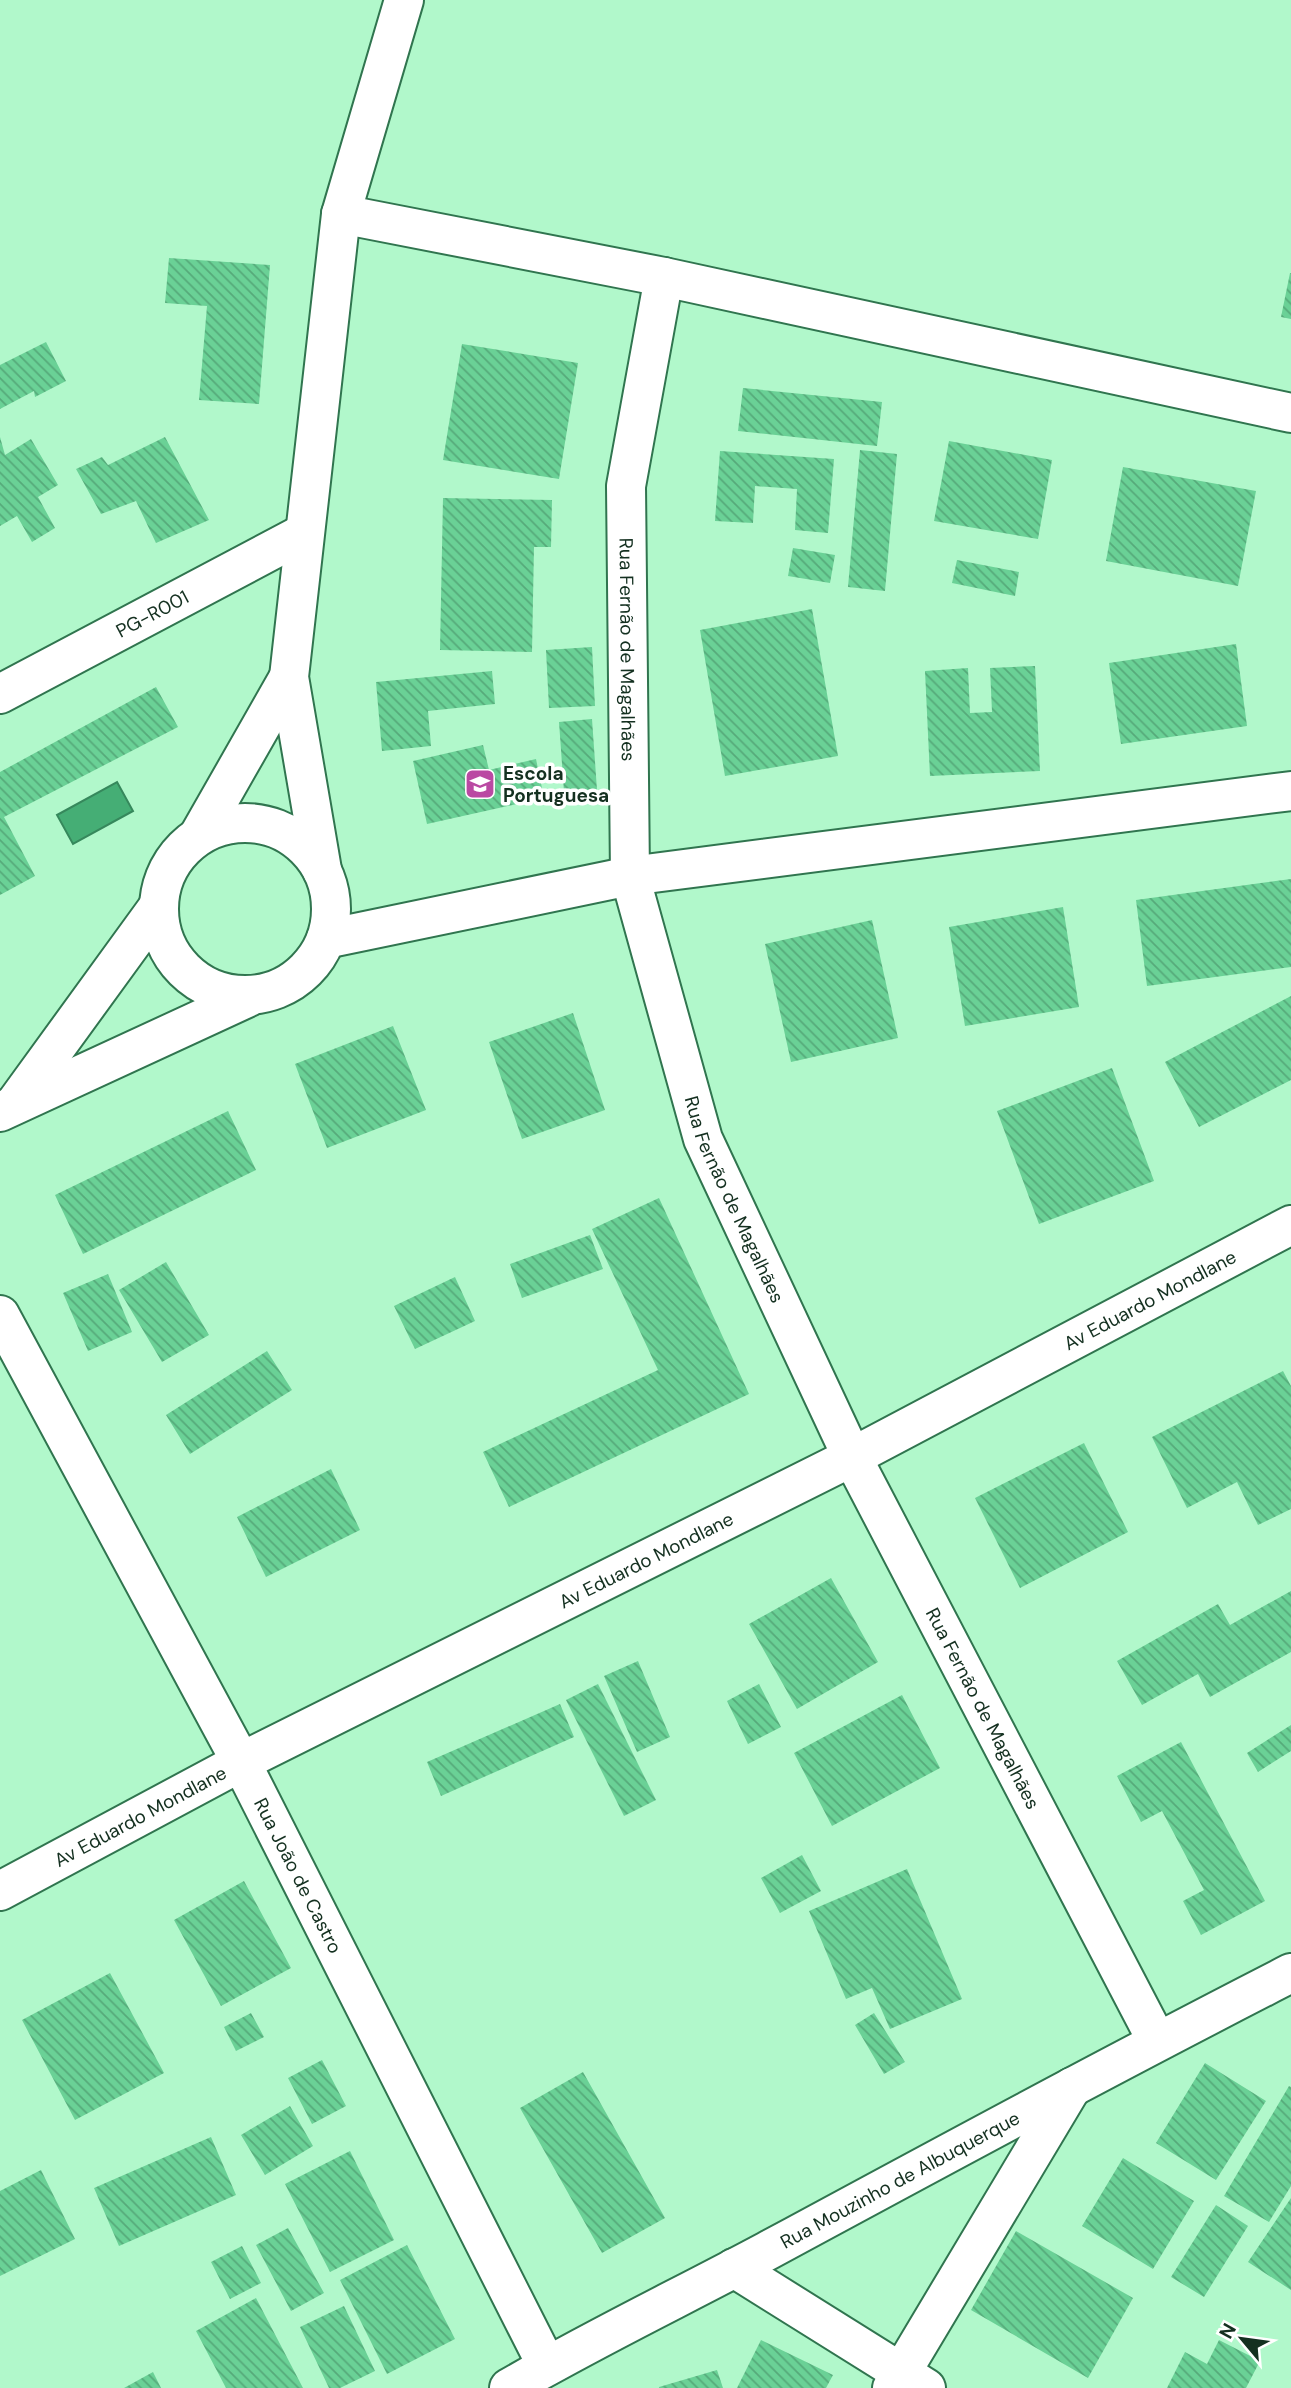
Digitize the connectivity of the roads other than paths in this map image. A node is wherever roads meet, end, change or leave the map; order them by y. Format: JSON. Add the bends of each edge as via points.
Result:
{"nodes":[{"id":1,"x":404,"y":0,"type":"edge"},
{"id":2,"x":341,"y":214,"type":"junction"},
{"id":3,"x":664,"y":277,"type":"junction"},
{"id":4,"x":1291,"y":413,"type":"edge"},
{"id":5,"x":304,"y":533,"type":"junction"},
{"id":6,"x":289,"y":677,"type":"junction"},
{"id":7,"x":0,"y":694,"type":"edge"},
{"id":8,"x":1291,"y":791,"type":"edge"},
{"id":9,"x":199,"y":835,"type":"junction"},
{"id":10,"x":322,"y":870,"type":"junction"},
{"id":11,"x":630,"y":876,"type":"junction"},
{"id":12,"x":158,"y":907,"type":"junction"},
{"id":13,"x":326,"y":939,"type":"junction"},
{"id":14,"x":249,"y":997,"type":"junction"},
{"id":15,"x":8,"y":1108,"type":"edge"},
{"id":16,"x":1291,"y":1225,"type":"edge"},
{"id":17,"x":0,"y":1315,"type":"edge"},
{"id":18,"x":852,"y":1457,"type":"junction"},
{"id":19,"x":241,"y":1762,"type":"junction"},
{"id":20,"x":0,"y":1891,"type":"edge"},
{"id":21,"x":1291,"y":1973,"type":"edge"},
{"id":22,"x":1157,"y":2041,"type":"junction"},
{"id":23,"x":1074,"y":2085,"type":"junction"},
{"id":24,"x":734,"y":2268,"type":"junction"},
{"id":25,"x":547,"y":2366,"type":"junction"},
{"id":26,"x":906,"y":2383,"type":"edge"},
{"id":27,"x":509,"y":2388,"type":"edge"}],
"edges":[{"from":1,"to":2,"type":"street"},
{"from":2,"to":3,"type":"street"},
{"from":2,"to":5,"type":"street"},
{"from":3,"to":4,"type":"street"},
{"from":3,"to":11,"type":"street","name":"Rua Fernão de Magalhães","via":[[626,486]]},
{"from":5,"to":6,"type":"street"},
{"from":5,"to":7,"type":"street","name":"PG-R001"},
{"from":6,"to":9,"type":"street"},
{"from":6,"to":10,"type":"street"},
{"from":8,"to":11,"type":"street"},
{"from":9,"to":10,"type":"street","via":[[226,824],[254,823],[282,830],[306,847]]},
{"from":9,"to":12,"type":"street","via":[[178,854],[163,879]]},
{"from":10,"to":13,"type":"street","via":[[330,892]]},
{"from":11,"to":13,"type":"street"},
{"from":11,"to":18,"type":"street","name":"Rua Fernão de Magalhães","via":[[703,1139]]},
{"from":12,"to":14,"type":"street","via":[[162,936],[175,961],[195,982],[220,994]]},
{"from":12,"to":15,"type":"street"},
{"from":13,"to":14,"type":"street","via":[[314,962],[296,979]]},
{"from":14,"to":15,"type":"street"},
{"from":16,"to":18,"type":"street","name":"Av Eduardo Mondlane"},
{"from":17,"to":19,"type":"street","name":"Rua João de Castro"},
{"from":18,"to":19,"type":"street","name":"Av Eduardo Mondlane"},
{"from":18,"to":22,"type":"street","name":"Rua Fernão de Magalhães"},
{"from":19,"to":20,"type":"street","name":"Av Eduardo Mondlane"},
{"from":19,"to":25,"type":"street","name":"Rua João de Castro"},
{"from":21,"to":22,"type":"street","name":"Rua Mouzinho de Albuquerque"},
{"from":22,"to":23,"type":"street","name":"Rua Mouzinho de Albuquerque"},
{"from":23,"to":24,"type":"street","name":"Rua Mouzinho de Albuquerque"},
{"from":23,"to":26,"type":"street"},
{"from":24,"to":25,"type":"street","name":"Rua Mouzinho de Albuquerque"},
{"from":24,"to":26,"type":"street"},
{"from":25,"to":27,"type":"street","name":"Rua Mouzinho de Albuquerque"}]}
